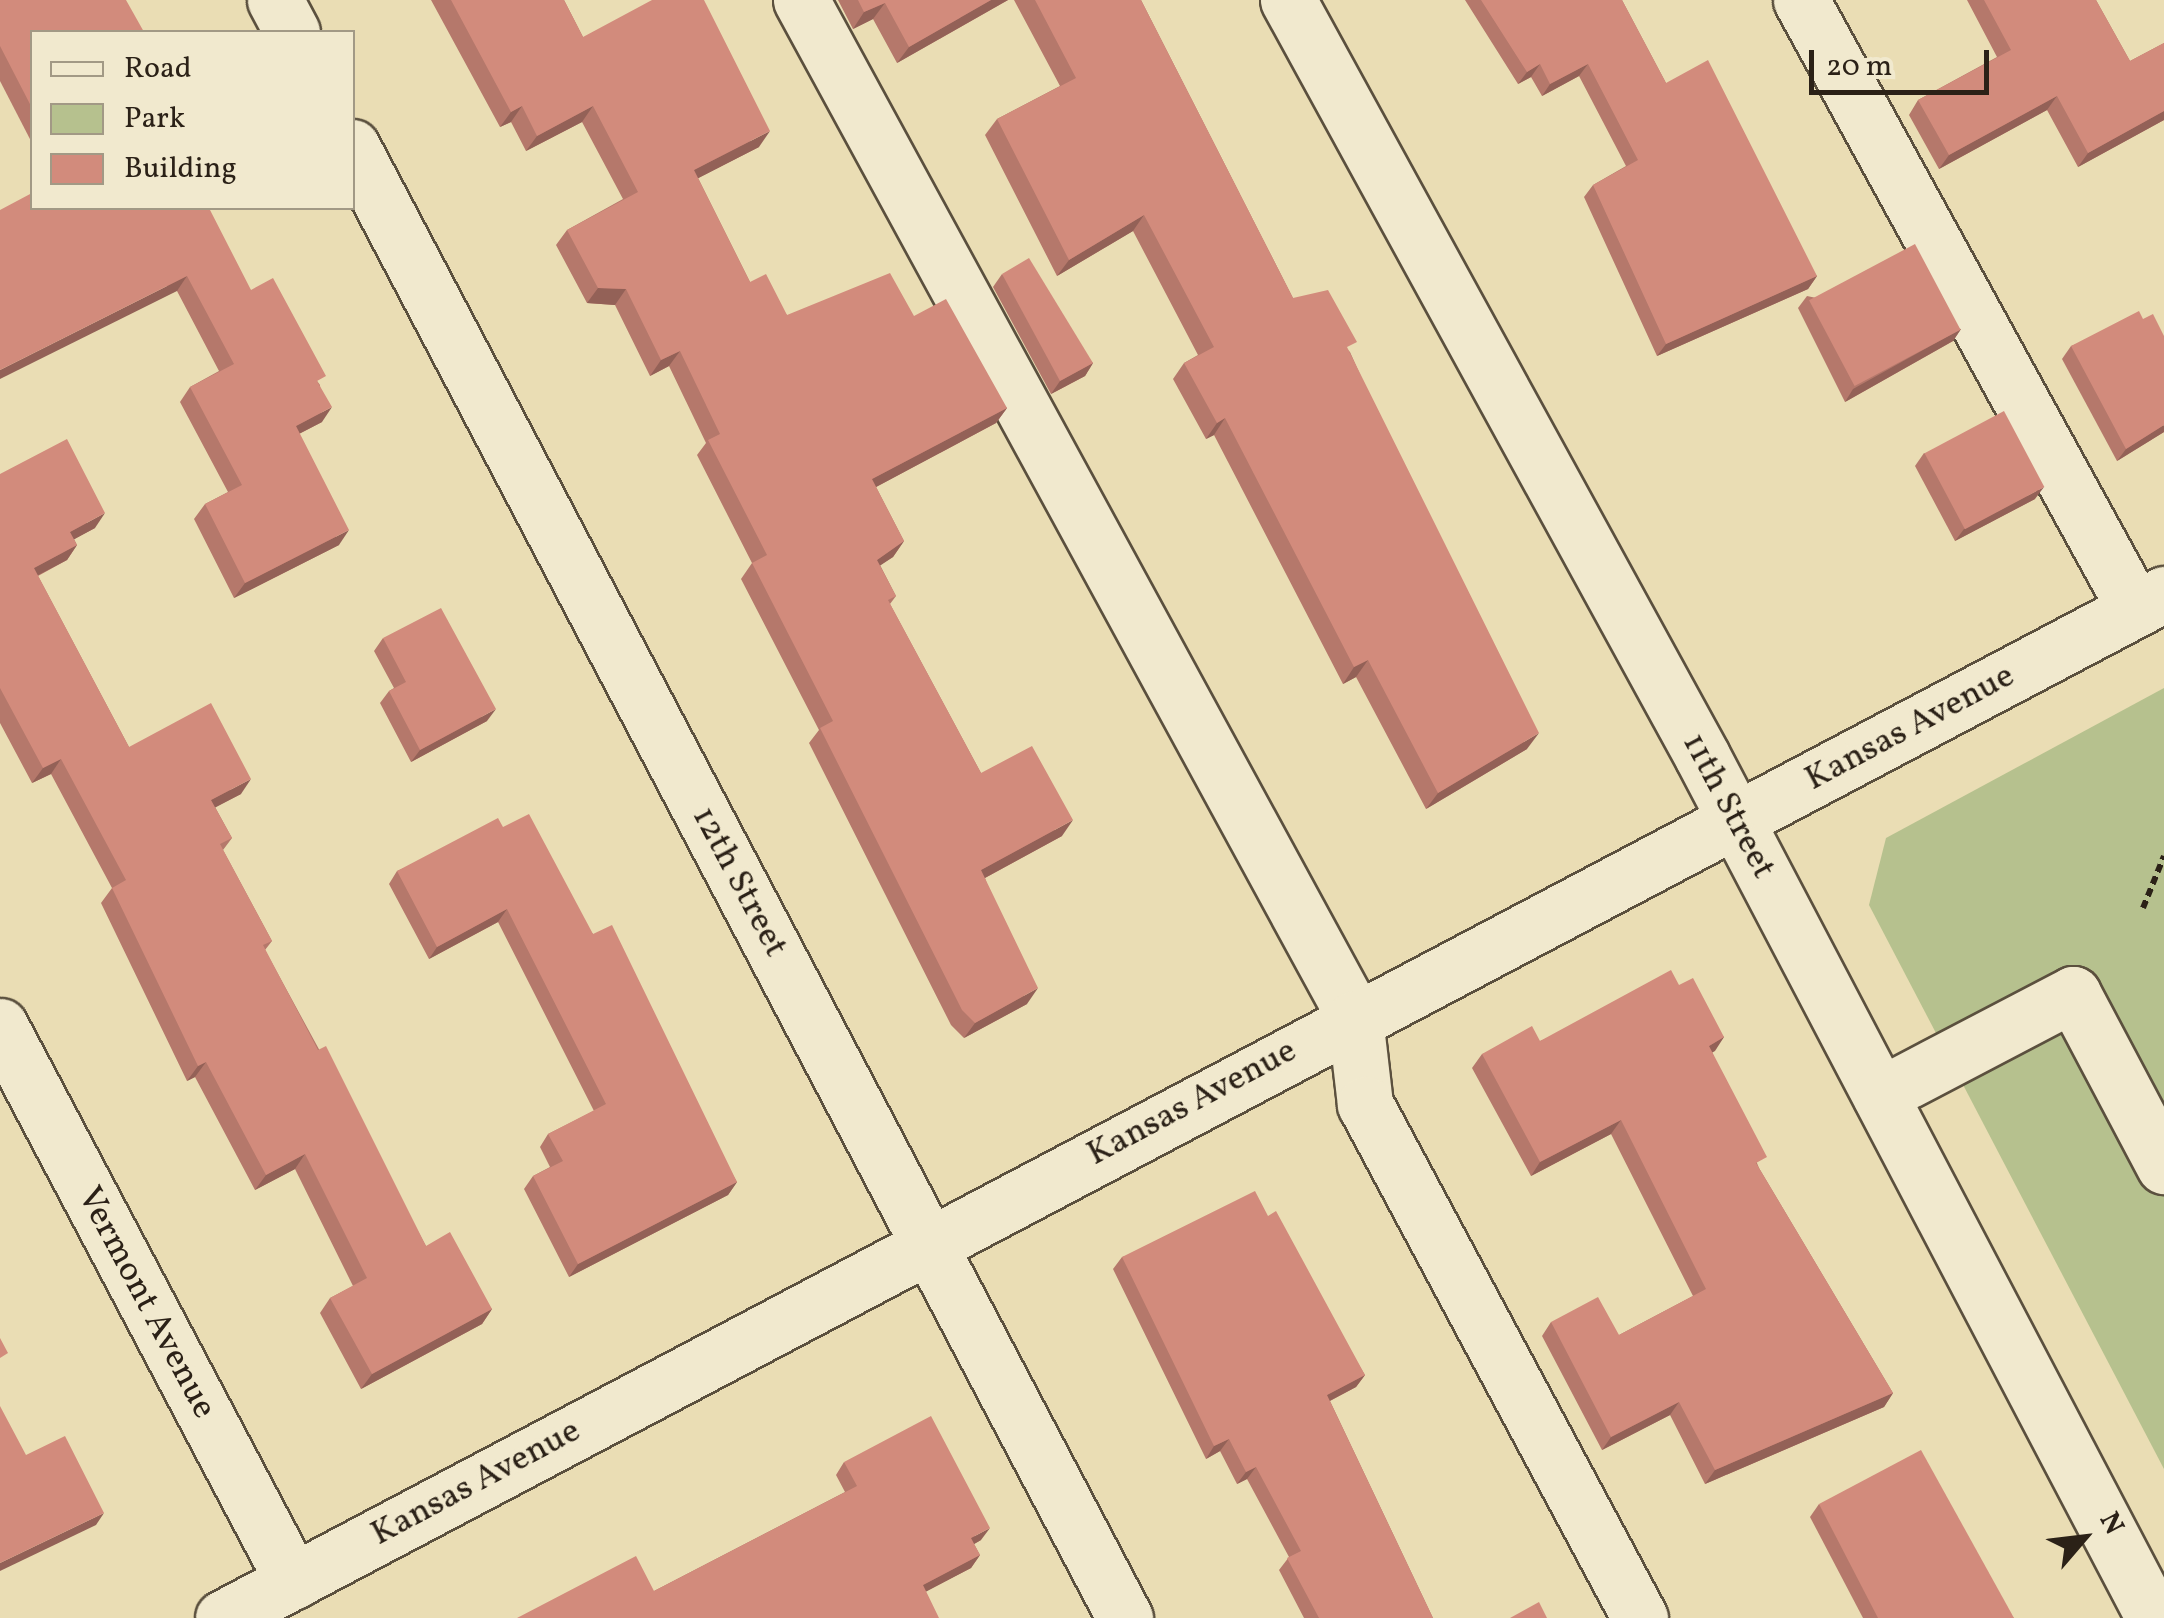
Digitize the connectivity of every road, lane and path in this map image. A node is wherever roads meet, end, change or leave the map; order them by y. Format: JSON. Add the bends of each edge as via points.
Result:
{"nodes":[{"id":1,"x":275,"y":0,"type":"edge"},
{"id":2,"x":800,"y":0,"type":"edge"},
{"id":3,"x":1288,"y":0,"type":"edge"},
{"id":4,"x":1801,"y":0,"type":"edge"},
{"id":5,"x":291,"y":30,"type":"edge"},
{"id":6,"x":355,"y":153,"type":"edge"},
{"id":7,"x":2150,"y":602,"type":"edge"},
{"id":8,"x":1736,"y":820,"type":"junction"},
{"id":9,"x":2164,"y":856,"type":"edge"},
{"id":10,"x":2144,"y":908,"type":"dead end"},
{"id":11,"x":1355,"y":1018,"type":"junction"},
{"id":12,"x":0,"y":1026,"type":"edge"},
{"id":13,"x":1880,"y":1096,"type":"junction"},
{"id":14,"x":2164,"y":1166,"type":"edge"},
{"id":15,"x":927,"y":1241,"type":"junction"},
{"id":16,"x":293,"y":1581,"type":"junction"},
{"id":17,"x":223,"y":1618,"type":"edge"},
{"id":18,"x":1125,"y":1618,"type":"edge"},
{"id":19,"x":1640,"y":1618,"type":"edge"},
{"id":20,"x":2154,"y":1618,"type":"edge"}],
"edges":[{"from":1,"to":5,"type":"street"},
{"from":2,"to":11,"type":"street"},
{"from":3,"to":8,"type":"street","name":"11th Street"},
{"from":4,"to":7,"type":"street"},
{"from":6,"to":15,"type":"street","name":"12th Street"},
{"from":7,"to":8,"type":"street","name":"Kansas Avenue"},
{"from":8,"to":11,"type":"street","name":"Kansas Avenue"},
{"from":8,"to":13,"type":"street","name":"11th Street"},
{"from":9,"to":10,"type":"path"},
{"from":11,"to":15,"type":"street","name":"Kansas Avenue"},
{"from":11,"to":19,"type":"street","via":[[1365,1104]]},
{"from":12,"to":16,"type":"street","name":"Vermont Avenue"},
{"from":13,"to":14,"type":"street","via":[[2073,994]]},
{"from":13,"to":20,"type":"street","name":"11th Street"},
{"from":15,"to":16,"type":"street","name":"Kansas Avenue"},
{"from":15,"to":18,"type":"street","name":"12th Street"},
{"from":16,"to":17,"type":"street","name":"Kansas Avenue"}]}
